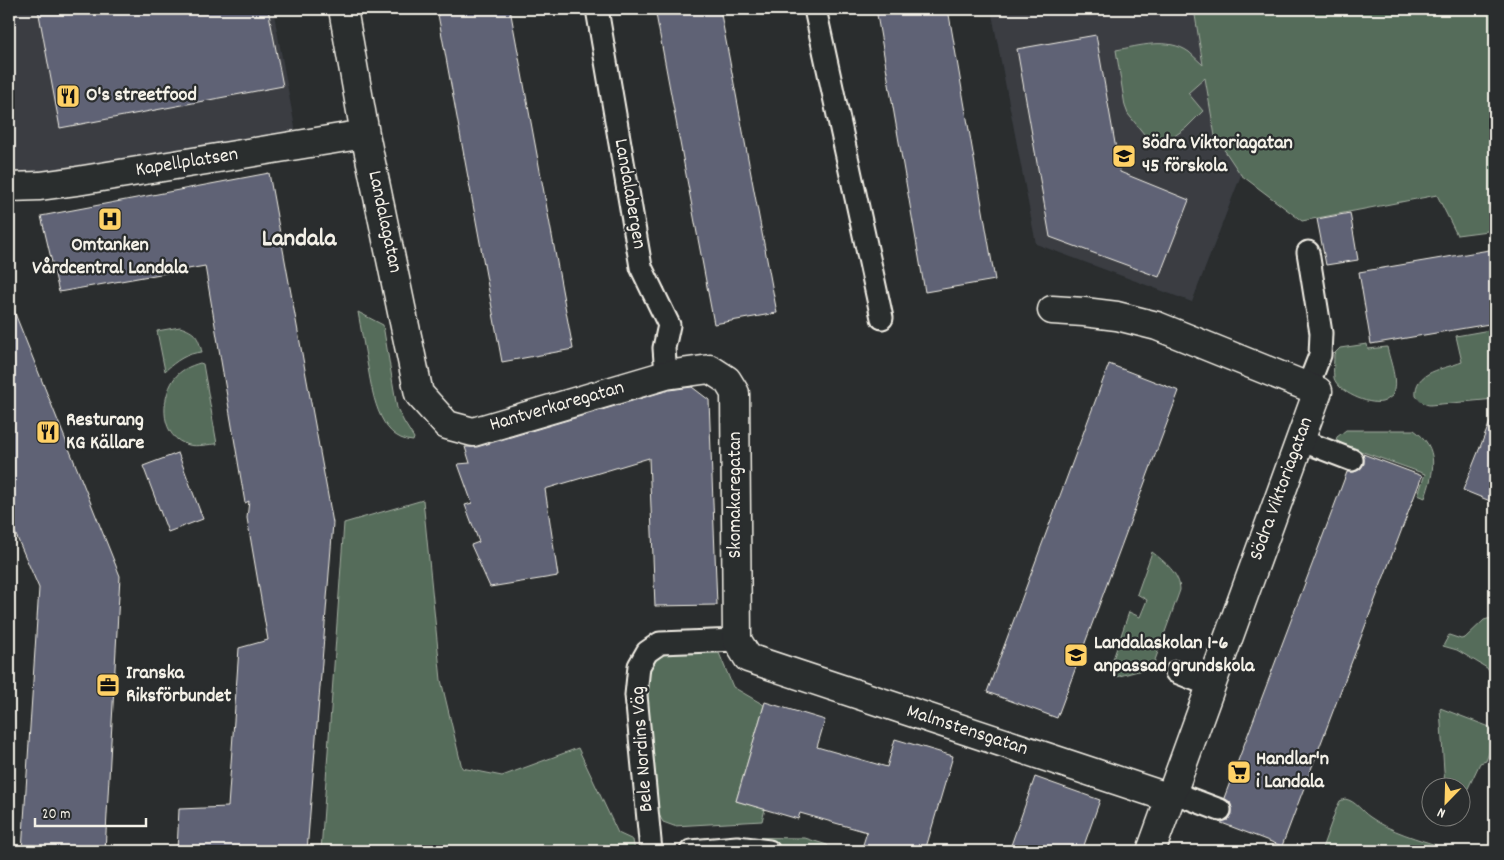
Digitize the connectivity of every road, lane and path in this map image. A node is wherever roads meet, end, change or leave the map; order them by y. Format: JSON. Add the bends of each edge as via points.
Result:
{"nodes":[{"id":1,"x":343,"y":9,"type":"edge"},
{"id":2,"x":597,"y":9,"type":"edge"},
{"id":3,"x":815,"y":9,"type":"edge"},
{"id":4,"x":366,"y":134,"type":"junction"},
{"id":5,"x":9,"y":187,"type":"edge"},
{"id":6,"x":1308,"y":252,"type":"dead end"},
{"id":7,"x":1052,"y":310,"type":"dead end"},
{"id":8,"x":882,"y":318,"type":"dead end"},
{"id":9,"x":666,"y":375,"type":"junction"},
{"id":10,"x":1308,"y":386,"type":"junction"},
{"id":11,"x":447,"y":425,"type":"joint"},
{"id":12,"x":1300,"y":440,"type":"junction"},
{"id":13,"x":1352,"y":460,"type":"dead end"},
{"id":14,"x":737,"y":640,"type":"junction"},
{"id":15,"x":1176,"y":672,"type":"dead end"},
{"id":16,"x":1211,"y":686,"type":"junction"},
{"id":17,"x":1172,"y":795,"type":"junction"},
{"id":18,"x":1220,"y":810,"type":"dead end"},
{"id":19,"x":652,"y":851,"type":"edge"},
{"id":20,"x":691,"y":851,"type":"edge"},
{"id":21,"x":769,"y":851,"type":"edge"},
{"id":22,"x":1151,"y":851,"type":"edge"}],
"edges":[{"from":1,"to":4,"type":"street","name":"Landalagatan"},
{"from":2,"to":9,"type":"lane","name":"Landalabergen","via":[[642,267],[669,325],[664,348]]},
{"from":3,"to":8,"type":"lane"},
{"from":4,"to":5,"type":"street","name":"Kapellplatsen","via":[[77,181]]},
{"from":4,"to":11,"type":"street","name":"Landalagatan","via":[[420,394]]},
{"from":6,"to":10,"type":"lane","via":[[1321,333],[1320,356]]},
{"from":7,"to":10,"type":"street","via":[[1117,316],[1157,326]]},
{"from":9,"to":11,"type":"street","name":"Hantverkaregatan","via":[[473,432]]},
{"from":9,"to":14,"type":"street","name":"Skomakaregatan","via":[[710,369],[727,380],[735,393]]},
{"from":10,"to":12,"type":"street","name":"Södra Viktoriagatan","via":[[1318,391]]},
{"from":12,"to":13,"type":"lane"},
{"from":12,"to":16,"type":"street","name":"Södra Viktoriagatan"},
{"from":14,"to":17,"type":"street","name":"Malmstensgatan","via":[[748,658]]},
{"from":14,"to":19,"type":"lane","name":"Bele Nordins Väg","via":[[660,643],[647,652],[639,666],[636,696]]},
{"from":15,"to":16,"type":"lane"},
{"from":16,"to":17,"type":"street","name":"Södra Viktoriagatan"},
{"from":17,"to":18,"type":"lane"},
{"from":17,"to":22,"type":"street","name":"Södra Viktoriagatan"},
{"from":20,"to":21,"type":"lane","via":[[737,847]]}]}
